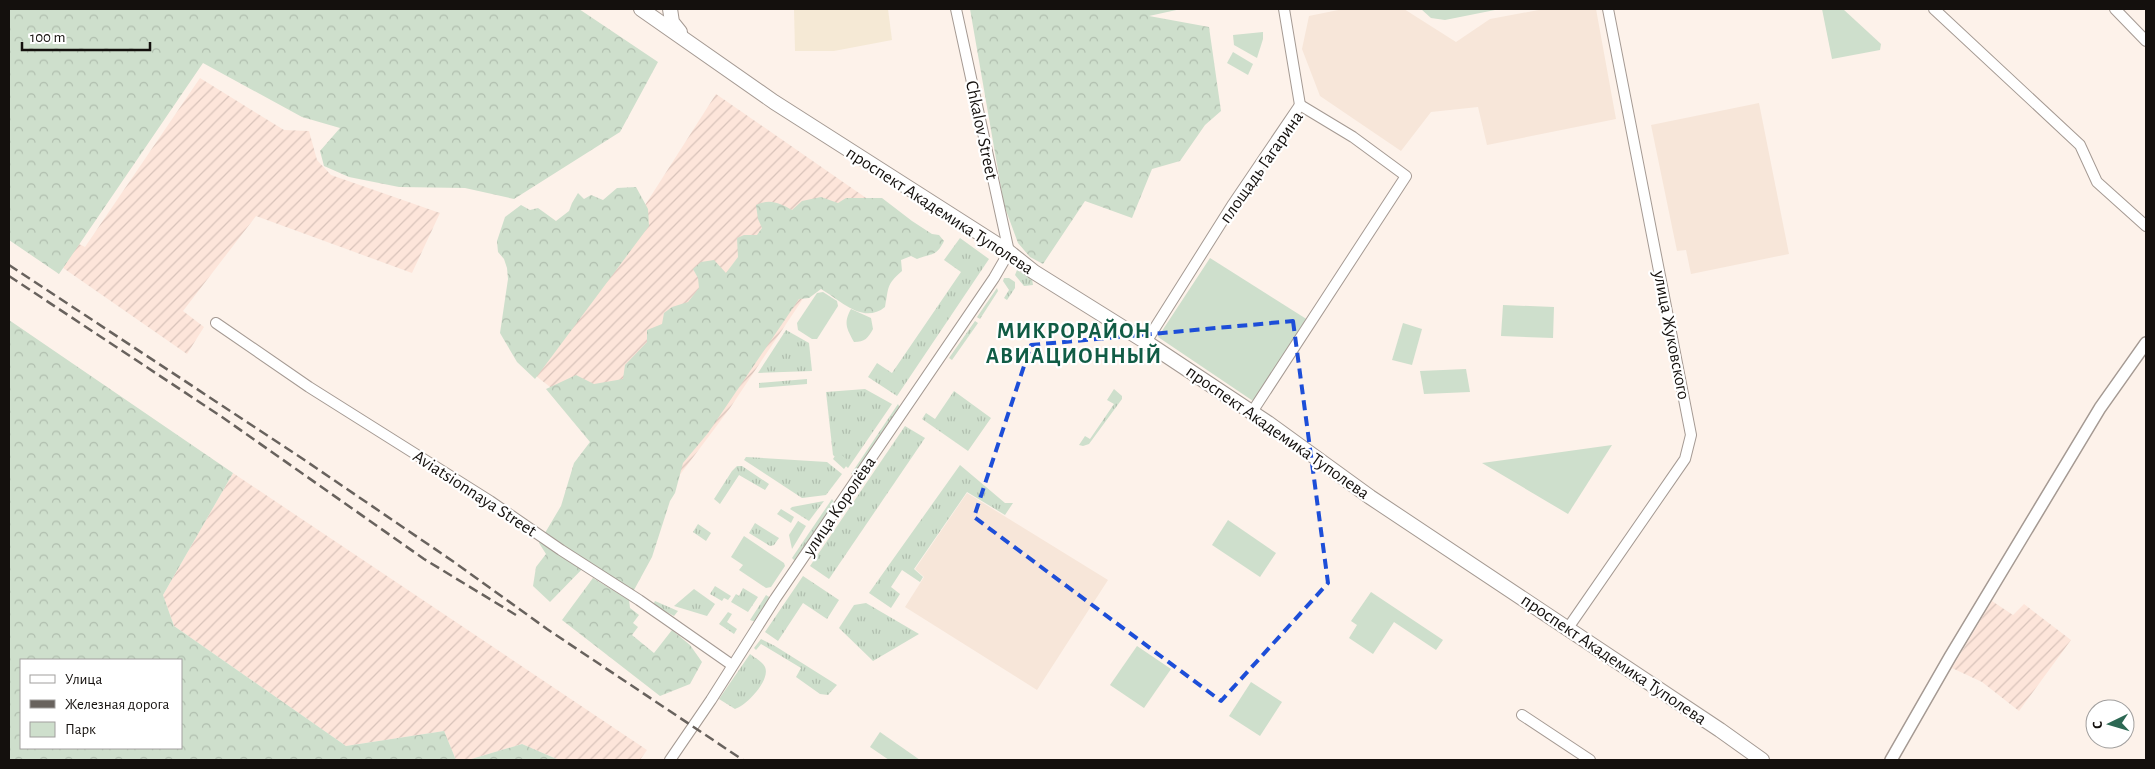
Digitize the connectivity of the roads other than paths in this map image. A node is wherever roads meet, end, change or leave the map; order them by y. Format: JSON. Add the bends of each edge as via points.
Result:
{"nodes":[{"id":1,"x":641,"y":9,"type":"edge"},
{"id":2,"x":670,"y":9,"type":"edge"},
{"id":3,"x":956,"y":9,"type":"edge"},
{"id":4,"x":1284,"y":9,"type":"edge"},
{"id":5,"x":1608,"y":9,"type":"edge"},
{"id":6,"x":1934,"y":9,"type":"edge"},
{"id":7,"x":2115,"y":9,"type":"edge"},
{"id":8,"x":685,"y":38,"type":"junction"},
{"id":9,"x":2146,"y":41,"type":"edge"},
{"id":10,"x":1300,"y":105,"type":"junction"},
{"id":11,"x":2146,"y":226,"type":"edge"},
{"id":12,"x":1009,"y":252,"type":"junction"},
{"id":13,"x":216,"y":323,"type":"dead end"},
{"id":14,"x":1146,"y":342,"type":"junction"},
{"id":15,"x":2146,"y":343,"type":"edge"},
{"id":16,"x":1252,"y":412,"type":"junction"},
{"id":17,"x":1568,"y":628,"type":"junction"},
{"id":18,"x":732,"y":665,"type":"junction"},
{"id":19,"x":1522,"y":714,"type":"dead end"},
{"id":20,"x":670,"y":760,"type":"edge"},
{"id":21,"x":1590,"y":760,"type":"edge"},
{"id":22,"x":1762,"y":760,"type":"edge"},
{"id":23,"x":1891,"y":760,"type":"edge"}],
"edges":[{"from":1,"to":8,"type":"main road","name":"проспект Академика Туполева"},
{"from":2,"to":8,"type":"main road","via":[[672,22]]},
{"from":3,"to":12,"type":"street","name":"Chkalov Street"},
{"from":4,"to":10,"type":"street"},
{"from":5,"to":17,"type":"street","name":"улица Жуковского","via":[[1691,435],[1685,459]]},
{"from":6,"to":11,"type":"street","via":[[2080,145],[2097,182]]},
{"from":7,"to":9,"type":"street"},
{"from":8,"to":12,"type":"main road","name":"проспект Академика Туполева","via":[[774,102]]},
{"from":10,"to":14,"type":"street","name":"площадь Гагарина"},
{"from":10,"to":16,"type":"street","name":"площадь Гагарина","via":[[1353,137],[1406,176]]},
{"from":12,"to":14,"type":"main road","name":"проспект Академика Туполева","via":[[1034,272]]},
{"from":12,"to":18,"type":"street","name":"улица Королёва"},
{"from":13,"to":18,"type":"street","name":"Aviatsionnaya Street","via":[[308,387],[639,600]]},
{"from":14,"to":16,"type":"main road","name":"проспект Академика Туполева"},
{"from":15,"to":23,"type":"street","via":[[2100,408]]},
{"from":16,"to":17,"type":"main road","name":"проспект Академика Туполева","via":[[1370,497]]},
{"from":17,"to":22,"type":"main road","name":"проспект Академика Туполева"},
{"from":18,"to":20,"type":"street","name":"улица Королёва"},
{"from":19,"to":21,"type":"street"}]}
